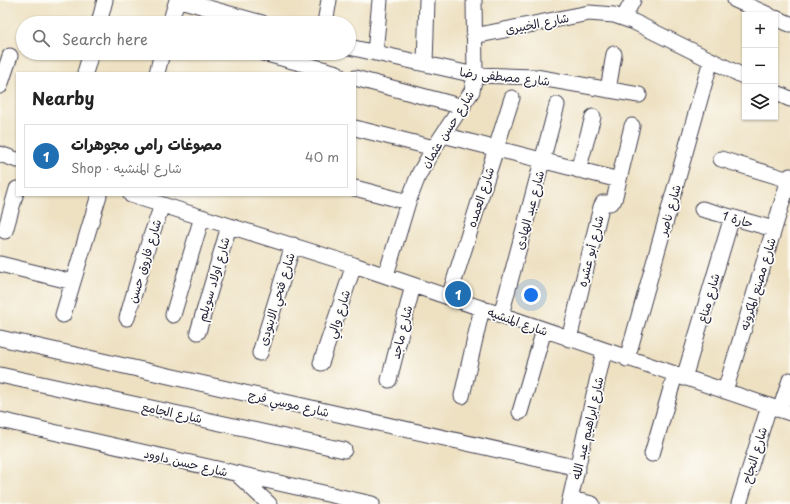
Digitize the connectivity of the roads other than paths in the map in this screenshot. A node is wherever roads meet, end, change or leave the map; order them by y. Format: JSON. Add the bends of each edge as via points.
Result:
{"nodes":[{"id":1,"x":105,"y":0,"type":"edge"},
{"id":2,"x":177,"y":0,"type":"edge"},
{"id":3,"x":180,"y":0,"type":"edge"},
{"id":4,"x":329,"y":0,"type":"edge"},
{"id":5,"x":380,"y":0,"type":"edge"},
{"id":6,"x":427,"y":0,"type":"edge"},
{"id":7,"x":474,"y":0,"type":"edge"},
{"id":8,"x":633,"y":0,"type":"edge"},
{"id":9,"x":735,"y":0,"type":"edge"},
{"id":10,"x":762,"y":12,"type":"edge"},
{"id":11,"x":101,"y":16,"type":"edge"},
{"id":12,"x":172,"y":16,"type":"edge"},
{"id":13,"x":237,"y":16,"type":"edge"},
{"id":14,"x":326,"y":16,"type":"edge"},
{"id":15,"x":624,"y":17,"type":"junction"},
{"id":16,"x":778,"y":19,"type":"edge"},
{"id":17,"x":790,"y":24,"type":"edge"},
{"id":18,"x":474,"y":36,"type":"junction"},
{"id":19,"x":356,"y":49,"type":"edge"},
{"id":20,"x":375,"y":53,"type":"junction"},
{"id":21,"x":614,"y":54,"type":"dead end"},
{"id":22,"x":10,"y":56,"type":"dead end"},
{"id":23,"x":89,"y":60,"type":"edge"},
{"id":24,"x":160,"y":60,"type":"edge"},
{"id":25,"x":289,"y":60,"type":"edge"},
{"id":26,"x":711,"y":60,"type":"junction"},
{"id":27,"x":425,"y":64,"type":"junction"},
{"id":28,"x":85,"y":72,"type":"edge"},
{"id":29,"x":157,"y":72,"type":"edge"},
{"id":30,"x":333,"y":72,"type":"edge"},
{"id":31,"x":475,"y":75,"type":"junction"},
{"id":32,"x":742,"y":76,"type":"edge"},
{"id":33,"x":356,"y":78,"type":"edge"},
{"id":34,"x":0,"y":86,"type":"edge"},
{"id":35,"x":608,"y":90,"type":"junction"},
{"id":36,"x":778,"y":93,"type":"edge"},
{"id":37,"x":639,"y":95,"type":"dead end"},
{"id":38,"x":512,"y":98,"type":"dead end"},
{"id":39,"x":790,"y":99,"type":"edge"},
{"id":40,"x":557,"y":105,"type":"dead end"},
{"id":41,"x":463,"y":107,"type":"junction"},
{"id":42,"x":593,"y":117,"type":"dead end"},
{"id":43,"x":632,"y":126,"type":"dead end"},
{"id":44,"x":356,"y":128,"type":"edge"},
{"id":45,"x":443,"y":135,"type":"junction"},
{"id":46,"x":434,"y":148,"type":"junction"},
{"id":47,"x":496,"y":148,"type":"junction"},
{"id":48,"x":0,"y":154,"type":"edge"},
{"id":49,"x":721,"y":159,"type":"dead end"},
{"id":50,"x":16,"y":160,"type":"edge"},
{"id":51,"x":542,"y":160,"type":"junction"},
{"id":52,"x":578,"y":170,"type":"junction"},
{"id":53,"x":789,"y":178,"type":"edge"},
{"id":54,"x":619,"y":180,"type":"junction"},
{"id":55,"x":356,"y":188,"type":"edge"},
{"id":56,"x":16,"y":192,"type":"edge"},
{"id":57,"x":99,"y":196,"type":"edge"},
{"id":58,"x":134,"y":196,"type":"edge"},
{"id":59,"x":408,"y":202,"type":"junction"},
{"id":60,"x":162,"y":205,"type":"junction"},
{"id":61,"x":702,"y":209,"type":"dead end"},
{"id":62,"x":202,"y":217,"type":"junction"},
{"id":63,"x":732,"y":217,"type":"junction"},
{"id":64,"x":229,"y":226,"type":"junction"},
{"id":65,"x":774,"y":229,"type":"junction"},
{"id":66,"x":5,"y":231,"type":"dead end"},
{"id":67,"x":293,"y":245,"type":"junction"},
{"id":68,"x":0,"y":264,"type":"edge"},
{"id":69,"x":354,"y":265,"type":"junction"},
{"id":70,"x":386,"y":275,"type":"junction"},
{"id":71,"x":73,"y":282,"type":"junction"},
{"id":72,"x":412,"y":284,"type":"junction"},
{"id":73,"x":449,"y":297,"type":"junction"},
{"id":74,"x":482,"y":308,"type":"junction"},
{"id":75,"x":63,"y":315,"type":"dead end"},
{"id":76,"x":173,"y":315,"type":"dead end"},
{"id":77,"x":501,"y":315,"type":"junction"},
{"id":78,"x":127,"y":318,"type":"dead end"},
{"id":79,"x":544,"y":330,"type":"junction"},
{"id":80,"x":198,"y":332,"type":"dead end"},
{"id":81,"x":0,"y":338,"type":"edge"},
{"id":82,"x":569,"y":339,"type":"junction"},
{"id":83,"x":604,"y":351,"type":"junction"},
{"id":84,"x":260,"y":353,"type":"dead end"},
{"id":85,"x":627,"y":359,"type":"junction"},
{"id":86,"x":322,"y":363,"type":"dead end"},
{"id":87,"x":0,"y":375,"type":"edge"},
{"id":88,"x":680,"y":376,"type":"junction"},
{"id":89,"x":389,"y":380,"type":"dead end"},
{"id":90,"x":790,"y":380,"type":"edge"},
{"id":91,"x":725,"y":392,"type":"junction"},
{"id":92,"x":462,"y":396,"type":"dead end"},
{"id":93,"x":780,"y":410,"type":"edge"},
{"id":94,"x":520,"y":412,"type":"dead end"},
{"id":95,"x":0,"y":420,"type":"edge"},
{"id":96,"x":344,"y":450,"type":"dead end"},
{"id":97,"x":652,"y":454,"type":"dead end"},
{"id":98,"x":578,"y":468,"type":"junction"},
{"id":99,"x":237,"y":473,"type":"junction"},
{"id":100,"x":570,"y":502,"type":"edge"},
{"id":101,"x":269,"y":504,"type":"edge"},
{"id":102,"x":372,"y":504,"type":"edge"},
{"id":103,"x":592,"y":504,"type":"edge"},
{"id":104,"x":739,"y":504,"type":"edge"}],
"edges":[{"from":1,"to":11,"type":"street"},
{"from":2,"to":12,"type":"street"},
{"from":3,"to":13,"type":"street"},
{"from":4,"to":14,"type":"street"},
{"from":5,"to":20,"type":"street"},
{"from":6,"to":27,"type":"street"},
{"from":7,"to":18,"type":"street","name":"شارع حسن عثمان"},
{"from":8,"to":15,"type":"street"},
{"from":9,"to":10,"type":"street"},
{"from":15,"to":18,"type":"street","name":"شارع الخبيرى","via":[[589,13]]},
{"from":15,"to":26,"type":"street","name":"شارع الخبيرى"},
{"from":16,"to":17,"type":"street"},
{"from":18,"to":31,"type":"street","name":"شارع حسن عثمان"},
{"from":19,"to":20,"type":"street","name":"شارع مصطفى رضا"},
{"from":20,"to":27,"type":"street","name":"شارع مصطفى رضا"},
{"from":21,"to":35,"type":"street"},
{"from":22,"to":34,"type":"street"},
{"from":23,"to":28,"type":"street"},
{"from":24,"to":29,"type":"street"},
{"from":25,"to":30,"type":"street"},
{"from":26,"to":32,"type":"street","name":"شارع الخبيرى"},
{"from":26,"to":85,"type":"street","name":"شارع ناصر"},
{"from":27,"to":31,"type":"street","name":"شارع مصطفى رضا"},
{"from":31,"to":35,"type":"street","name":"شارع مصطفى رضا","via":[[535,77]]},
{"from":31,"to":41,"type":"street","name":"شارع حسن عثمان","via":[[472,91]]},
{"from":33,"to":41,"type":"street"},
{"from":35,"to":37,"type":"street","name":"شارع مصطفى رضا"},
{"from":36,"to":39,"type":"street"},
{"from":38,"to":47,"type":"street","name":"شارع العمده"},
{"from":40,"to":51,"type":"street","name":"شارع عبد الهادى"},
{"from":41,"to":45,"type":"street","name":"شارع حسن عثمان"},
{"from":42,"to":52,"type":"street"},
{"from":43,"to":54,"type":"street","name":"شارع أبو عشره"},
{"from":44,"to":46,"type":"street"},
{"from":45,"to":46,"type":"street","name":"شارع حسن عثمان"},
{"from":45,"to":47,"type":"street"},
{"from":46,"to":59,"type":"street","name":"شارع حسن عثمان","via":[[419,174]]},
{"from":47,"to":51,"type":"street"},
{"from":47,"to":73,"type":"street","name":"شارع العمده"},
{"from":48,"to":50,"type":"street"},
{"from":49,"to":53,"type":"street"},
{"from":51,"to":52,"type":"street"},
{"from":51,"to":77,"type":"street","name":"شارع عبد الهادى"},
{"from":52,"to":54,"type":"street"},
{"from":53,"to":65,"type":"street","name":"شارع مصنع المكرونه"},
{"from":54,"to":82,"type":"street","name":"شارع أبو عشره","via":[[614,200],[603,203],[601,207]]},
{"from":55,"to":59,"type":"street"},
{"from":56,"to":66,"type":"street"},
{"from":57,"to":71,"type":"street"},
{"from":58,"to":60,"type":"street","name":"شارع المنشيه"},
{"from":59,"to":70,"type":"street","name":"شارع حسن عثمان"},
{"from":60,"to":62,"type":"street","name":"شارع المنشيه"},
{"from":60,"to":78,"type":"street","name":"شارع فاروق حسن"},
{"from":61,"to":63,"type":"street","name":"حارة 1"},
{"from":62,"to":64,"type":"street","name":"شارع المنشيه"},
{"from":62,"to":76,"type":"street"},
{"from":63,"to":65,"type":"street","name":"حارة 1"},
{"from":63,"to":88,"type":"street","name":"شارع مناع"},
{"from":64,"to":67,"type":"street","name":"شارع المنشيه"},
{"from":64,"to":80,"type":"street","name":"شارع اولاد سويلم"},
{"from":65,"to":91,"type":"street","name":"شارع مصنع المكرونه"},
{"from":67,"to":69,"type":"street","name":"شارع المنشيه"},
{"from":67,"to":84,"type":"street","name":"شارع فتحي الابنودى"},
{"from":68,"to":71,"type":"street"},
{"from":69,"to":70,"type":"street","name":"شارع المنشيه"},
{"from":69,"to":86,"type":"street","name":"شارع والي"},
{"from":70,"to":72,"type":"street","name":"شارع المنشيه"},
{"from":71,"to":75,"type":"street"},
{"from":72,"to":73,"type":"street","name":"شارع المنشيه"},
{"from":72,"to":89,"type":"street","name":"شارع ماجد"},
{"from":73,"to":74,"type":"street","name":"شارع المنشيه"},
{"from":74,"to":77,"type":"street","name":"شارع المنشيه"},
{"from":74,"to":92,"type":"street"},
{"from":77,"to":79,"type":"street","name":"شارع المنشيه"},
{"from":79,"to":82,"type":"street","name":"شارع المنشيه"},
{"from":79,"to":94,"type":"street"},
{"from":81,"to":98,"type":"street","name":"شارع موسي فرج"},
{"from":82,"to":83,"type":"street","name":"شارع المنشيه"},
{"from":83,"to":85,"type":"street","name":"شارع المنشيه"},
{"from":83,"to":98,"type":"street","name":"شارع ابراهيم عبد الله"},
{"from":85,"to":88,"type":"street","name":"شارع المنشيه"},
{"from":87,"to":96,"type":"street","name":"شارع الجامع"},
{"from":88,"to":91,"type":"street","name":"شارع المنشيه"},
{"from":88,"to":97,"type":"street","name":"شارع مناع"},
{"from":90,"to":93,"type":"street"},
{"from":91,"to":93,"type":"street","name":"شارع المنشيه"},
{"from":93,"to":104,"type":"street","name":"شارع النجاح"},
{"from":95,"to":99,"type":"street","name":"شارع حسن داوود"},
{"from":98,"to":100,"type":"street","name":"شارع ابراهيم عبد الله"},
{"from":99,"to":101,"type":"street"},
{"from":99,"to":102,"type":"street","name":"شارع حسن داوود"},
{"from":100,"to":103,"type":"street"}]}
